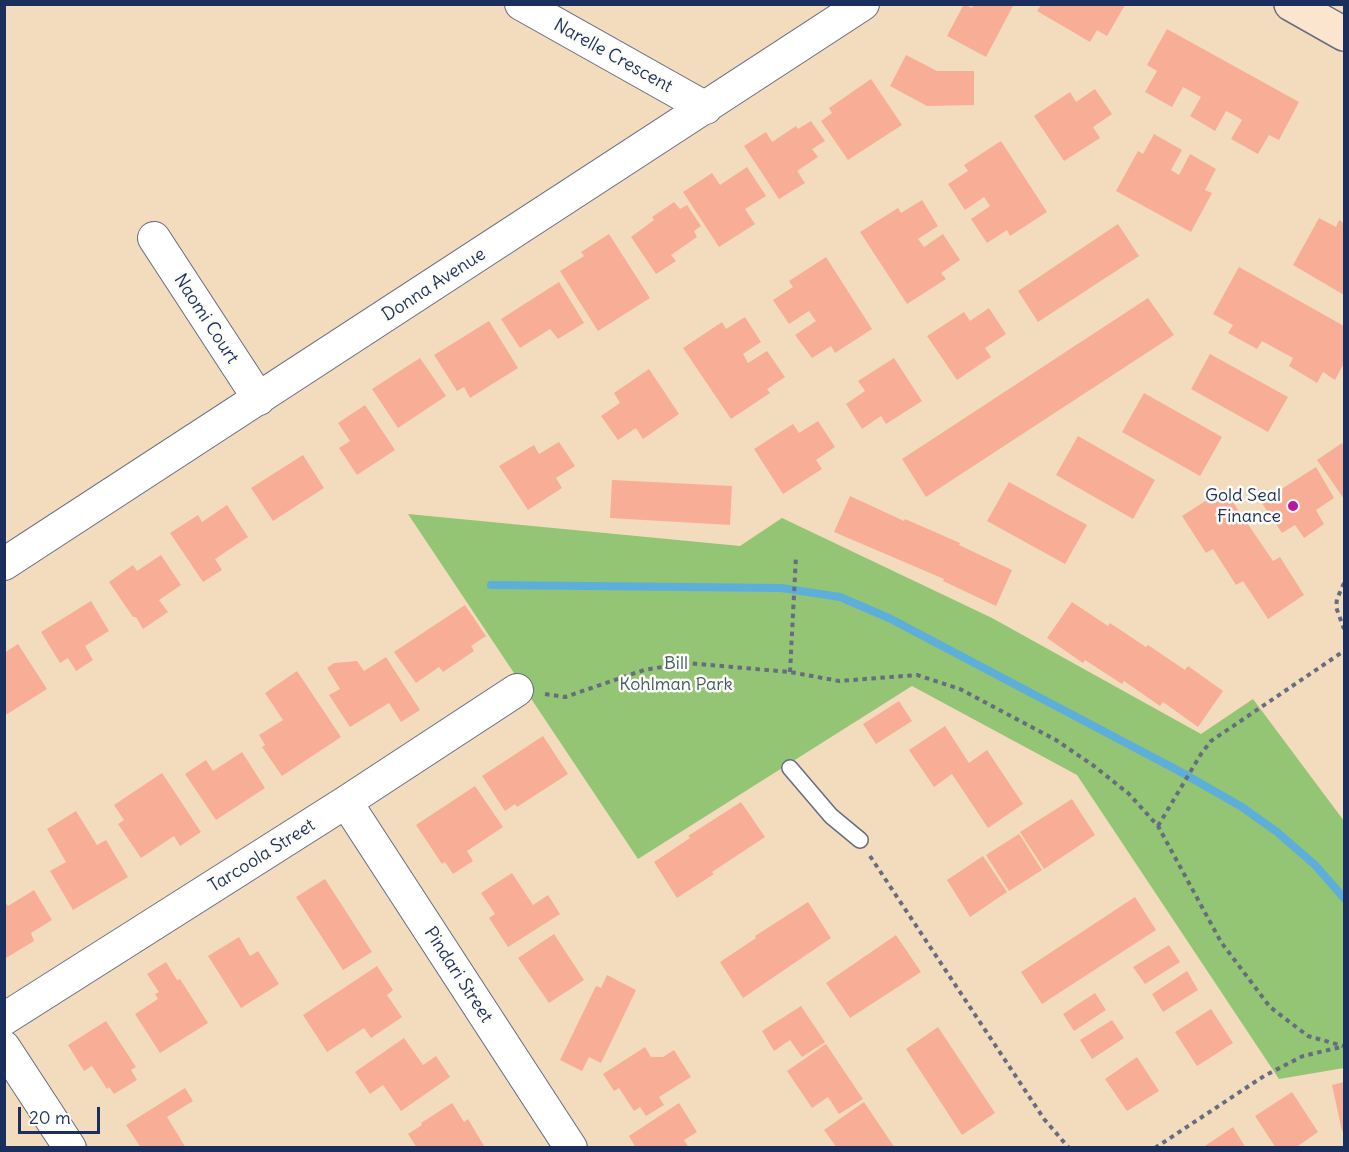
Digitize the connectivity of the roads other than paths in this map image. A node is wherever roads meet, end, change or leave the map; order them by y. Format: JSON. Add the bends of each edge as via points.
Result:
{"nodes":[{"id":1,"x":521,"y":4,"type":"edge"},
{"id":2,"x":863,"y":4,"type":"edge"},
{"id":3,"x":1291,"y":4,"type":"edge"},
{"id":4,"x":1344,"y":34,"type":"edge"},
{"id":5,"x":706,"y":108,"type":"junction"},
{"id":6,"x":154,"y":238,"type":"dead end"},
{"id":7,"x":259,"y":399,"type":"junction"},
{"id":8,"x":4,"y":564,"type":"edge"},
{"id":9,"x":517,"y":690,"type":"road end"},
{"id":10,"x":790,"y":768,"type":"dead end"},
{"id":11,"x":345,"y":802,"type":"junction"},
{"id":12,"x":860,"y":840,"type":"road end"},
{"id":13,"x":4,"y":1019,"type":"edge"},
{"id":14,"x":4,"y":1047,"type":"edge"},
{"id":15,"x":70,"y":1148,"type":"edge"},
{"id":16,"x":571,"y":1148,"type":"edge"}],
"edges":[{"from":1,"to":5,"type":"street","name":"Narelle Crescent"},
{"from":2,"to":5,"type":"street","name":"Donna Avenue"},
{"from":3,"to":4,"type":"main road"},
{"from":5,"to":7,"type":"street","name":"Donna Avenue"},
{"from":6,"to":7,"type":"street","name":"Naomi Court"},
{"from":7,"to":8,"type":"street","name":"Donna Avenue"},
{"from":9,"to":11,"type":"street","name":"Tarcoola Street"},
{"from":10,"to":12,"type":"lane","via":[[831,816]]},
{"from":11,"to":13,"type":"street","name":"Tarcoola Street"},
{"from":11,"to":16,"type":"street","name":"Pindari Street"},
{"from":14,"to":15,"type":"street"}]}
